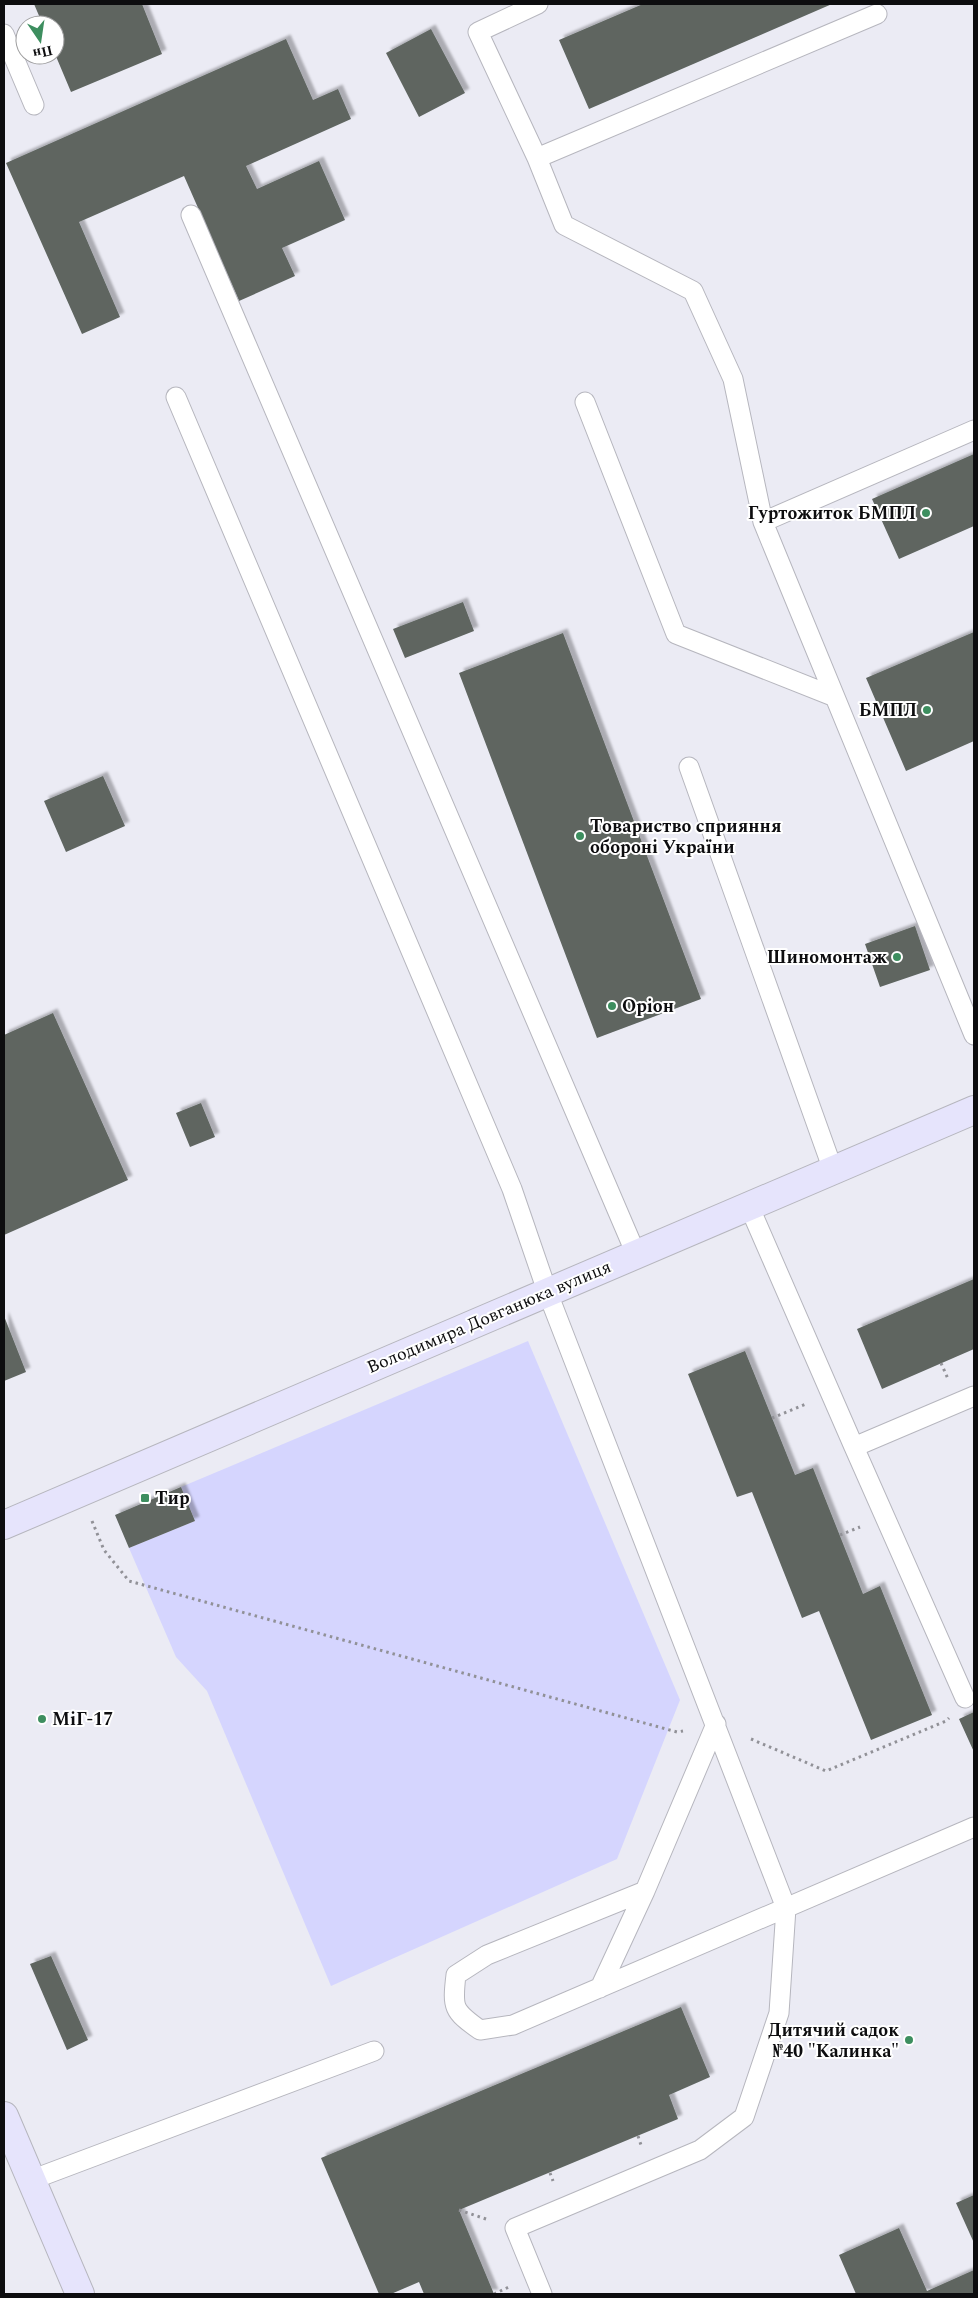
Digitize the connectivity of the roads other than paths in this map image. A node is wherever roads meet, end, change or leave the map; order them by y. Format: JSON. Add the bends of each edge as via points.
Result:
{"nodes":[{"id":1,"x":538,"y":4,"type":"edge"},
{"id":2,"x":876,"y":14,"type":"dead end"},
{"id":3,"x":4,"y":34,"type":"edge"},
{"id":4,"x":34,"y":105,"type":"dead end"},
{"id":5,"x":537,"y":158,"type":"junction"},
{"id":6,"x":191,"y":215,"type":"dead end"},
{"id":7,"x":176,"y":397,"type":"dead end"},
{"id":8,"x":585,"y":402,"type":"dead end"},
{"id":9,"x":974,"y":430,"type":"edge"},
{"id":10,"x":763,"y":522,"type":"junction"},
{"id":11,"x":835,"y":697,"type":"junction"},
{"id":12,"x":689,"y":767,"type":"dead end"},
{"id":13,"x":974,"y":1035,"type":"edge"},
{"id":14,"x":974,"y":1110,"type":"edge"},
{"id":15,"x":833,"y":1170,"type":"junction"},
{"id":16,"x":748,"y":1206,"type":"junction"},
{"id":17,"x":636,"y":1254,"type":"junction"},
{"id":18,"x":547,"y":1291,"type":"junction"},
{"id":19,"x":974,"y":1396,"type":"edge"},
{"id":20,"x":854,"y":1447,"type":"junction"},
{"id":21,"x":4,"y":1525,"type":"edge"},
{"id":22,"x":964,"y":1698,"type":"road end"},
{"id":23,"x":716,"y":1724,"type":"junction"},
{"id":24,"x":974,"y":1827,"type":"edge"},
{"id":25,"x":645,"y":1891,"type":"junction"},
{"id":26,"x":786,"y":1908,"type":"junction"},
{"id":27,"x":600,"y":1988,"type":"junction"},
{"id":28,"x":374,"y":2051,"type":"dead end"},
{"id":29,"x":4,"y":2116,"type":"edge"},
{"id":30,"x":31,"y":2180,"type":"junction"},
{"id":31,"x":80,"y":2294,"type":"edge"},
{"id":32,"x":542,"y":2294,"type":"edge"}],
"edges":[{"from":1,"to":5,"type":"lane","via":[[478,32]]},
{"from":2,"to":5,"type":"lane"},
{"from":3,"to":4,"type":"lane"},
{"from":5,"to":10,"type":"lane","via":[[564,225],[693,291],[733,379]]},
{"from":6,"to":17,"type":"lane"},
{"from":7,"to":18,"type":"lane","via":[[512,1189]]},
{"from":8,"to":11,"type":"lane","via":[[676,634]]},
{"from":9,"to":10,"type":"lane"},
{"from":10,"to":11,"type":"lane"},
{"from":11,"to":13,"type":"lane"},
{"from":12,"to":15,"type":"lane"},
{"from":14,"to":15,"type":"main road","name":"Володимира Довганюка вулиця"},
{"from":15,"to":16,"type":"main road","name":"Володимира Довганюка вулиця"},
{"from":16,"to":17,"type":"main road","name":"Володимира Довганюка вулиця"},
{"from":16,"to":20,"type":"lane"},
{"from":17,"to":18,"type":"main road","name":"Володимира Довганюка вулиця"},
{"from":18,"to":21,"type":"main road","name":"Володимира Довганюка вулиця"},
{"from":18,"to":23,"type":"lane"},
{"from":19,"to":20,"type":"lane"},
{"from":20,"to":22,"type":"lane"},
{"from":23,"to":25,"type":"lane"},
{"from":23,"to":26,"type":"lane"},
{"from":24,"to":26,"type":"lane"},
{"from":25,"to":27,"type":"lane"},
{"from":25,"to":27,"type":"lane","via":[[487,1955],[456,1975],[453,1998],[459,2015],[480,2030],[513,2025]]},
{"from":26,"to":27,"type":"lane"},
{"from":26,"to":32,"type":"lane","via":[[779,2014],[744,2117],[700,2150],[515,2228]]},
{"from":28,"to":30,"type":"lane"},
{"from":29,"to":30,"type":"main road"},
{"from":30,"to":31,"type":"main road"}]}
